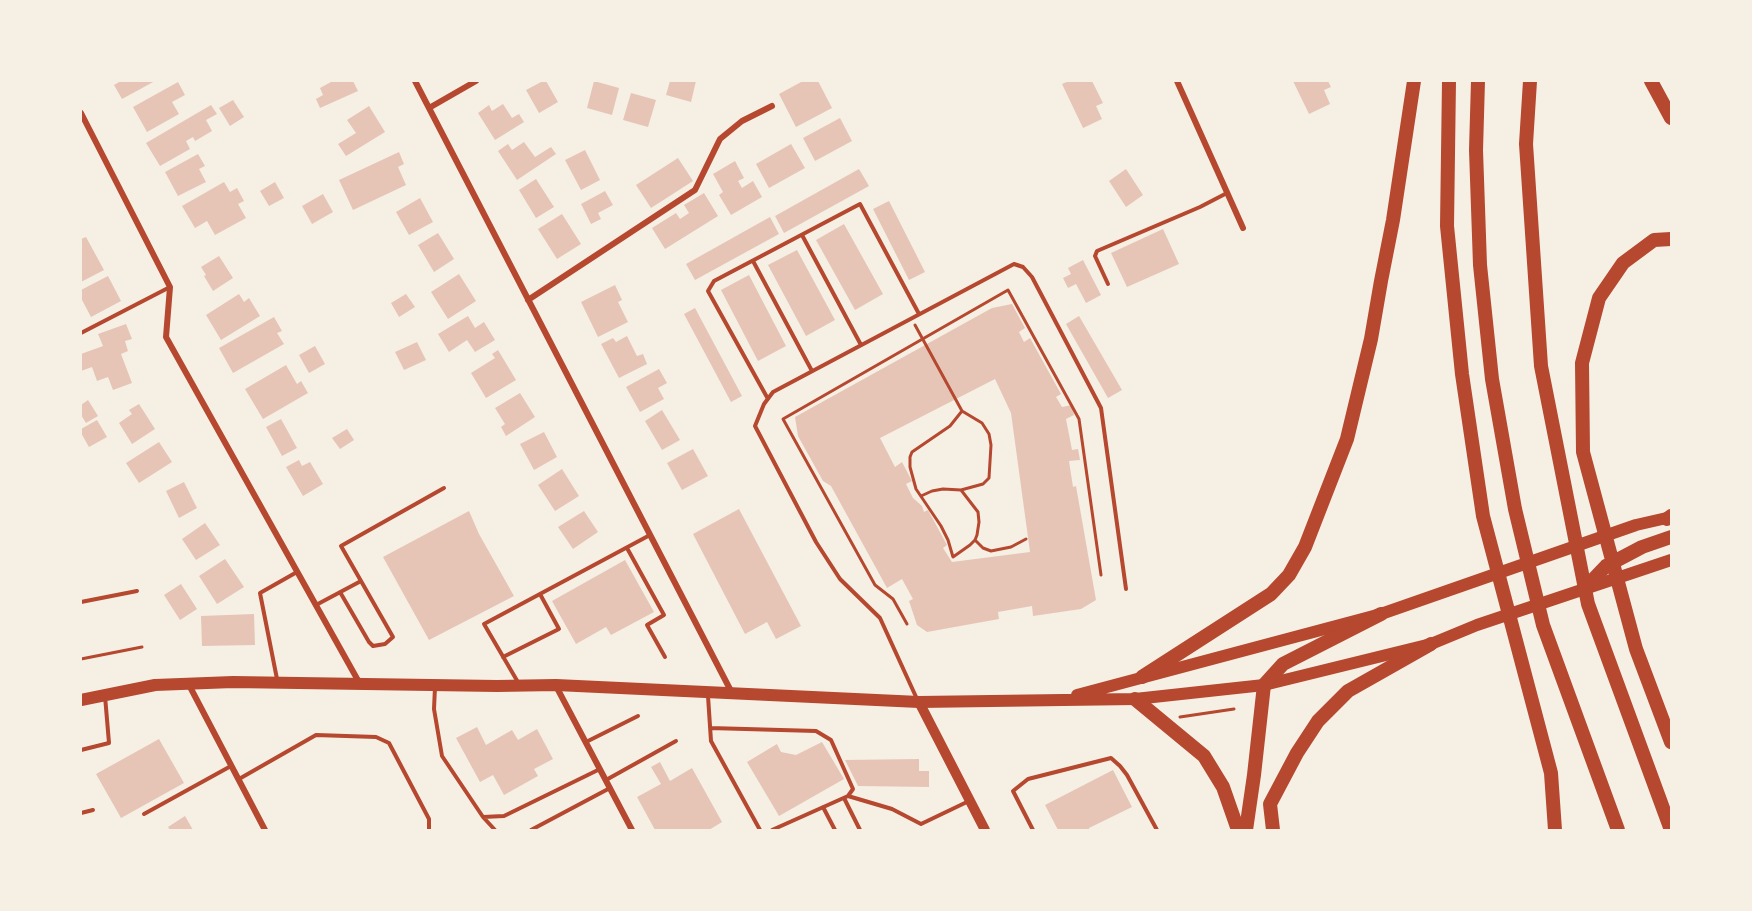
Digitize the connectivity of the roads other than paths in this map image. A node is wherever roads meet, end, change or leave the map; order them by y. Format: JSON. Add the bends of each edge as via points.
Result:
{"nodes":[{"id":1,"x":415,"y":81,"type":"edge"},
{"id":2,"x":476,"y":81,"type":"edge"},
{"id":3,"x":1177,"y":81,"type":"edge"},
{"id":4,"x":1414,"y":81,"type":"edge"},
{"id":5,"x":1449,"y":81,"type":"edge"},
{"id":6,"x":1478,"y":81,"type":"edge"},
{"id":7,"x":1530,"y":81,"type":"edge"},
{"id":8,"x":1651,"y":81,"type":"edge"},
{"id":9,"x":772,"y":106,"type":"dead end"},
{"id":10,"x":429,"y":108,"type":"junction"},
{"id":11,"x":81,"y":113,"type":"edge"},
{"id":12,"x":1671,"y":118,"type":"edge"},
{"id":13,"x":1227,"y":192,"type":"junction"},
{"id":14,"x":1243,"y":228,"type":"dead end"},
{"id":15,"x":802,"y":235,"type":"junction"},
{"id":16,"x":1671,"y":238,"type":"edge"},
{"id":17,"x":753,"y":261,"type":"junction"},
{"id":18,"x":1108,"y":284,"type":"dead end"},
{"id":19,"x":170,"y":287,"type":"junction"},
{"id":20,"x":528,"y":300,"type":"junction"},
{"id":21,"x":919,"y":314,"type":"junction"},
{"id":22,"x":81,"y":333,"type":"edge"},
{"id":23,"x":861,"y":345,"type":"junction"},
{"id":24,"x":812,"y":371,"type":"junction"},
{"id":25,"x":768,"y":399,"type":"junction"},
{"id":26,"x":444,"y":488,"type":"dead end"},
{"id":27,"x":1670,"y":517,"type":"edge"},
{"id":28,"x":650,"y":535,"type":"junction"},
{"id":29,"x":1671,"y":537,"type":"edge"},
{"id":30,"x":627,"y":548,"type":"junction"},
{"id":31,"x":1671,"y":560,"type":"edge"},
{"id":32,"x":297,"y":572,"type":"junction"},
{"id":33,"x":361,"y":581,"type":"junction"},
{"id":34,"x":1126,"y":589,"type":"dead end"},
{"id":35,"x":1584,"y":590,"type":"junction"},
{"id":36,"x":137,"y":591,"type":"dead end"},
{"id":37,"x":340,"y":592,"type":"junction"},
{"id":38,"x":540,"y":594,"type":"junction"},
{"id":39,"x":81,"y":602,"type":"edge"},
{"id":40,"x":316,"y":605,"type":"junction"},
{"id":41,"x":1381,"y":614,"type":"junction"},
{"id":42,"x":1431,"y":644,"type":"junction"},
{"id":43,"x":503,"y":657,"type":"junction"},
{"id":44,"x":665,"y":657,"type":"dead end"},
{"id":45,"x":1142,"y":677,"type":"junction"},
{"id":46,"x":187,"y":683,"type":"junction"},
{"id":47,"x":277,"y":683,"type":"junction"},
{"id":48,"x":360,"y":684,"type":"junction"},
{"id":49,"x":435,"y":684,"type":"junction"},
{"id":50,"x":519,"y":685,"type":"junction"},
{"id":51,"x":556,"y":685,"type":"junction"},
{"id":52,"x":1264,"y":685,"type":"junction"},
{"id":53,"x":708,"y":692,"type":"junction"},
{"id":54,"x":732,"y":693,"type":"junction"},
{"id":55,"x":105,"y":695,"type":"junction"},
{"id":56,"x":1135,"y":699,"type":"junction"},
{"id":57,"x":81,"y":700,"type":"edge"},
{"id":58,"x":1061,"y":700,"type":"junction"},
{"id":59,"x":919,"y":702,"type":"junction"},
{"id":60,"x":638,"y":716,"type":"dead end"},
{"id":61,"x":710,"y":728,"type":"junction"},
{"id":62,"x":676,"y":741,"type":"dead end"},
{"id":63,"x":586,"y":742,"type":"junction"},
{"id":64,"x":1671,"y":742,"type":"edge"},
{"id":65,"x":81,"y":750,"type":"edge"},
{"id":66,"x":231,"y":766,"type":"junction"},
{"id":67,"x":600,"y":769,"type":"junction"},
{"id":68,"x":238,"y":780,"type":"junction"},
{"id":69,"x":606,"y":781,"type":"junction"},
{"id":70,"x":610,"y":788,"type":"junction"},
{"id":71,"x":846,"y":797,"type":"junction"},
{"id":72,"x":970,"y":801,"type":"junction"},
{"id":73,"x":823,"y":807,"type":"junction"},
{"id":74,"x":93,"y":810,"type":"dead end"},
{"id":75,"x":81,"y":813,"type":"edge"},
{"id":76,"x":144,"y":814,"type":"dead end"},
{"id":77,"x":483,"y":817,"type":"junction"},
{"id":78,"x":265,"y":830,"type":"edge"},
{"id":79,"x":429,"y":830,"type":"edge"},
{"id":80,"x":495,"y":830,"type":"edge"},
{"id":81,"x":531,"y":830,"type":"edge"},
{"id":82,"x":632,"y":830,"type":"edge"},
{"id":83,"x":760,"y":830,"type":"edge"},
{"id":84,"x":772,"y":830,"type":"edge"},
{"id":85,"x":835,"y":830,"type":"edge"},
{"id":86,"x":860,"y":830,"type":"edge"},
{"id":87,"x":985,"y":830,"type":"edge"},
{"id":88,"x":1033,"y":830,"type":"edge"},
{"id":89,"x":1157,"y":830,"type":"edge"},
{"id":90,"x":1238,"y":830,"type":"edge"},
{"id":91,"x":1246,"y":830,"type":"edge"},
{"id":92,"x":1273,"y":830,"type":"edge"},
{"id":93,"x":1555,"y":830,"type":"edge"},
{"id":94,"x":1618,"y":830,"type":"edge"},
{"id":95,"x":1671,"y":830,"type":"edge"}],
"edges":[{"from":1,"to":10,"type":"street"},
{"from":2,"to":10,"type":"street"},
{"from":3,"to":13,"type":"street"},
{"from":4,"to":45,"type":"highway","via":[[1393,220],[1347,439],[1305,547],[1271,594]]},
{"from":5,"to":93,"type":"highway","via":[[1447,226],[1462,374],[1483,516],[1551,773]]},
{"from":6,"to":94,"type":"highway","via":[[1480,265],[1492,379],[1515,509],[1543,626]]},
{"from":7,"to":95,"type":"highway","via":[[1526,144],[1541,366],[1588,604]]},
{"from":8,"to":12,"type":"highway"},
{"from":9,"to":20,"type":"street","via":[[741,121],[720,140],[695,190]]},
{"from":10,"to":20,"type":"street"},
{"from":11,"to":19,"type":"street"},
{"from":13,"to":14,"type":"street"},
{"from":13,"to":18,"type":"lane","via":[[1097,251],[1095,256]]},
{"from":15,"to":17,"type":"lane"},
{"from":15,"to":21,"type":"lane","via":[[860,204]]},
{"from":15,"to":23,"type":"lane"},
{"from":16,"to":64,"type":"highway","via":[[1654,240],[1623,263],[1599,298],[1582,363],[1583,452],[1636,649]]},
{"from":17,"to":24,"type":"lane"},
{"from":17,"to":25,"type":"lane","via":[[714,281],[708,291]]},
{"from":19,"to":22,"type":"lane"},
{"from":19,"to":32,"type":"street","via":[[166,337]]},
{"from":20,"to":28,"type":"street"},
{"from":21,"to":23,"type":"lane"},
{"from":21,"to":34,"type":"lane","via":[[1014,264],[1032,277],[1101,408]]},
{"from":23,"to":24,"type":"lane"},
{"from":24,"to":25,"type":"lane","via":[[773,392]]},
{"from":25,"to":59,"type":"lane","via":[[755,426],[840,579],[880,618]]},
{"from":26,"to":33,"type":"lane","via":[[341,546]]},
{"from":27,"to":41,"type":"main road","via":[[1636,525]]},
{"from":28,"to":30,"type":"lane"},
{"from":28,"to":54,"type":"street"},
{"from":29,"to":35,"type":"highway","via":[[1606,566]]},
{"from":30,"to":38,"type":"lane"},
{"from":30,"to":44,"type":"lane","via":[[664,615],[647,625]]},
{"from":31,"to":35,"type":"main road"},
{"from":32,"to":40,"type":"street"},
{"from":32,"to":47,"type":"lane","via":[[260,593]]},
{"from":33,"to":37,"type":"lane"},
{"from":33,"to":37,"type":"lane","via":[[393,637],[385,644],[373,646],[369,642]]},
{"from":35,"to":42,"type":"main road"},
{"from":36,"to":39,"type":"lane"},
{"from":37,"to":40,"type":"lane"},
{"from":38,"to":43,"type":"lane","via":[[484,624]]},
{"from":38,"to":43,"type":"lane","via":[[559,629]]},
{"from":40,"to":48,"type":"street"},
{"from":41,"to":45,"type":"main road"},
{"from":41,"to":52,"type":"highway","via":[[1283,664]]},
{"from":42,"to":52,"type":"main road"},
{"from":42,"to":92,"type":"highway","via":[[1348,691],[1318,721],[1270,804]]},
{"from":43,"to":50,"type":"lane"},
{"from":45,"to":58,"type":"main road"},
{"from":46,"to":47,"type":"main road"},
{"from":46,"to":55,"type":"main road"},
{"from":46,"to":66,"type":"street"},
{"from":47,"to":48,"type":"main road"},
{"from":48,"to":49,"type":"main road"},
{"from":49,"to":50,"type":"main road"},
{"from":49,"to":77,"type":"lane","via":[[434,709],[442,756]]},
{"from":50,"to":51,"type":"main road"},
{"from":51,"to":53,"type":"main road"},
{"from":51,"to":63,"type":"street"},
{"from":52,"to":56,"type":"main road"},
{"from":52,"to":91,"type":"highway"},
{"from":53,"to":54,"type":"main road"},
{"from":53,"to":61,"type":"lane"},
{"from":54,"to":59,"type":"main road"},
{"from":55,"to":57,"type":"main road"},
{"from":55,"to":65,"type":"lane","via":[[109,743]]},
{"from":56,"to":58,"type":"main road"},
{"from":56,"to":90,"type":"highway","via":[[1204,756],[1223,787]]},
{"from":58,"to":59,"type":"main road"},
{"from":59,"to":72,"type":"main road"},
{"from":60,"to":63,"type":"lane"},
{"from":61,"to":71,"type":"lane","via":[[816,731],[831,740],[853,789]]},
{"from":61,"to":83,"type":"lane","via":[[711,741]]},
{"from":62,"to":69,"type":"lane"},
{"from":63,"to":67,"type":"street"},
{"from":66,"to":68,"type":"street"},
{"from":66,"to":76,"type":"lane"},
{"from":67,"to":69,"type":"street"},
{"from":67,"to":77,"type":"lane","via":[[504,816]]},
{"from":68,"to":78,"type":"street"},
{"from":68,"to":79,"type":"lane","via":[[316,735],[376,737],[389,743],[429,819]]},
{"from":69,"to":70,"type":"street"},
{"from":70,"to":81,"type":"lane"},
{"from":70,"to":82,"type":"street"},
{"from":71,"to":72,"type":"lane","via":[[892,809],[921,824]]},
{"from":71,"to":73,"type":"lane"},
{"from":71,"to":86,"type":"lane"},
{"from":72,"to":87,"type":"main road"},
{"from":73,"to":84,"type":"lane"},
{"from":73,"to":85,"type":"lane"},
{"from":74,"to":75,"type":"lane"},
{"from":77,"to":80,"type":"lane"},
{"from":88,"to":89,"type":"lane","via":[[1013,791],[1028,779],[1111,758],[1127,775]]}]}
